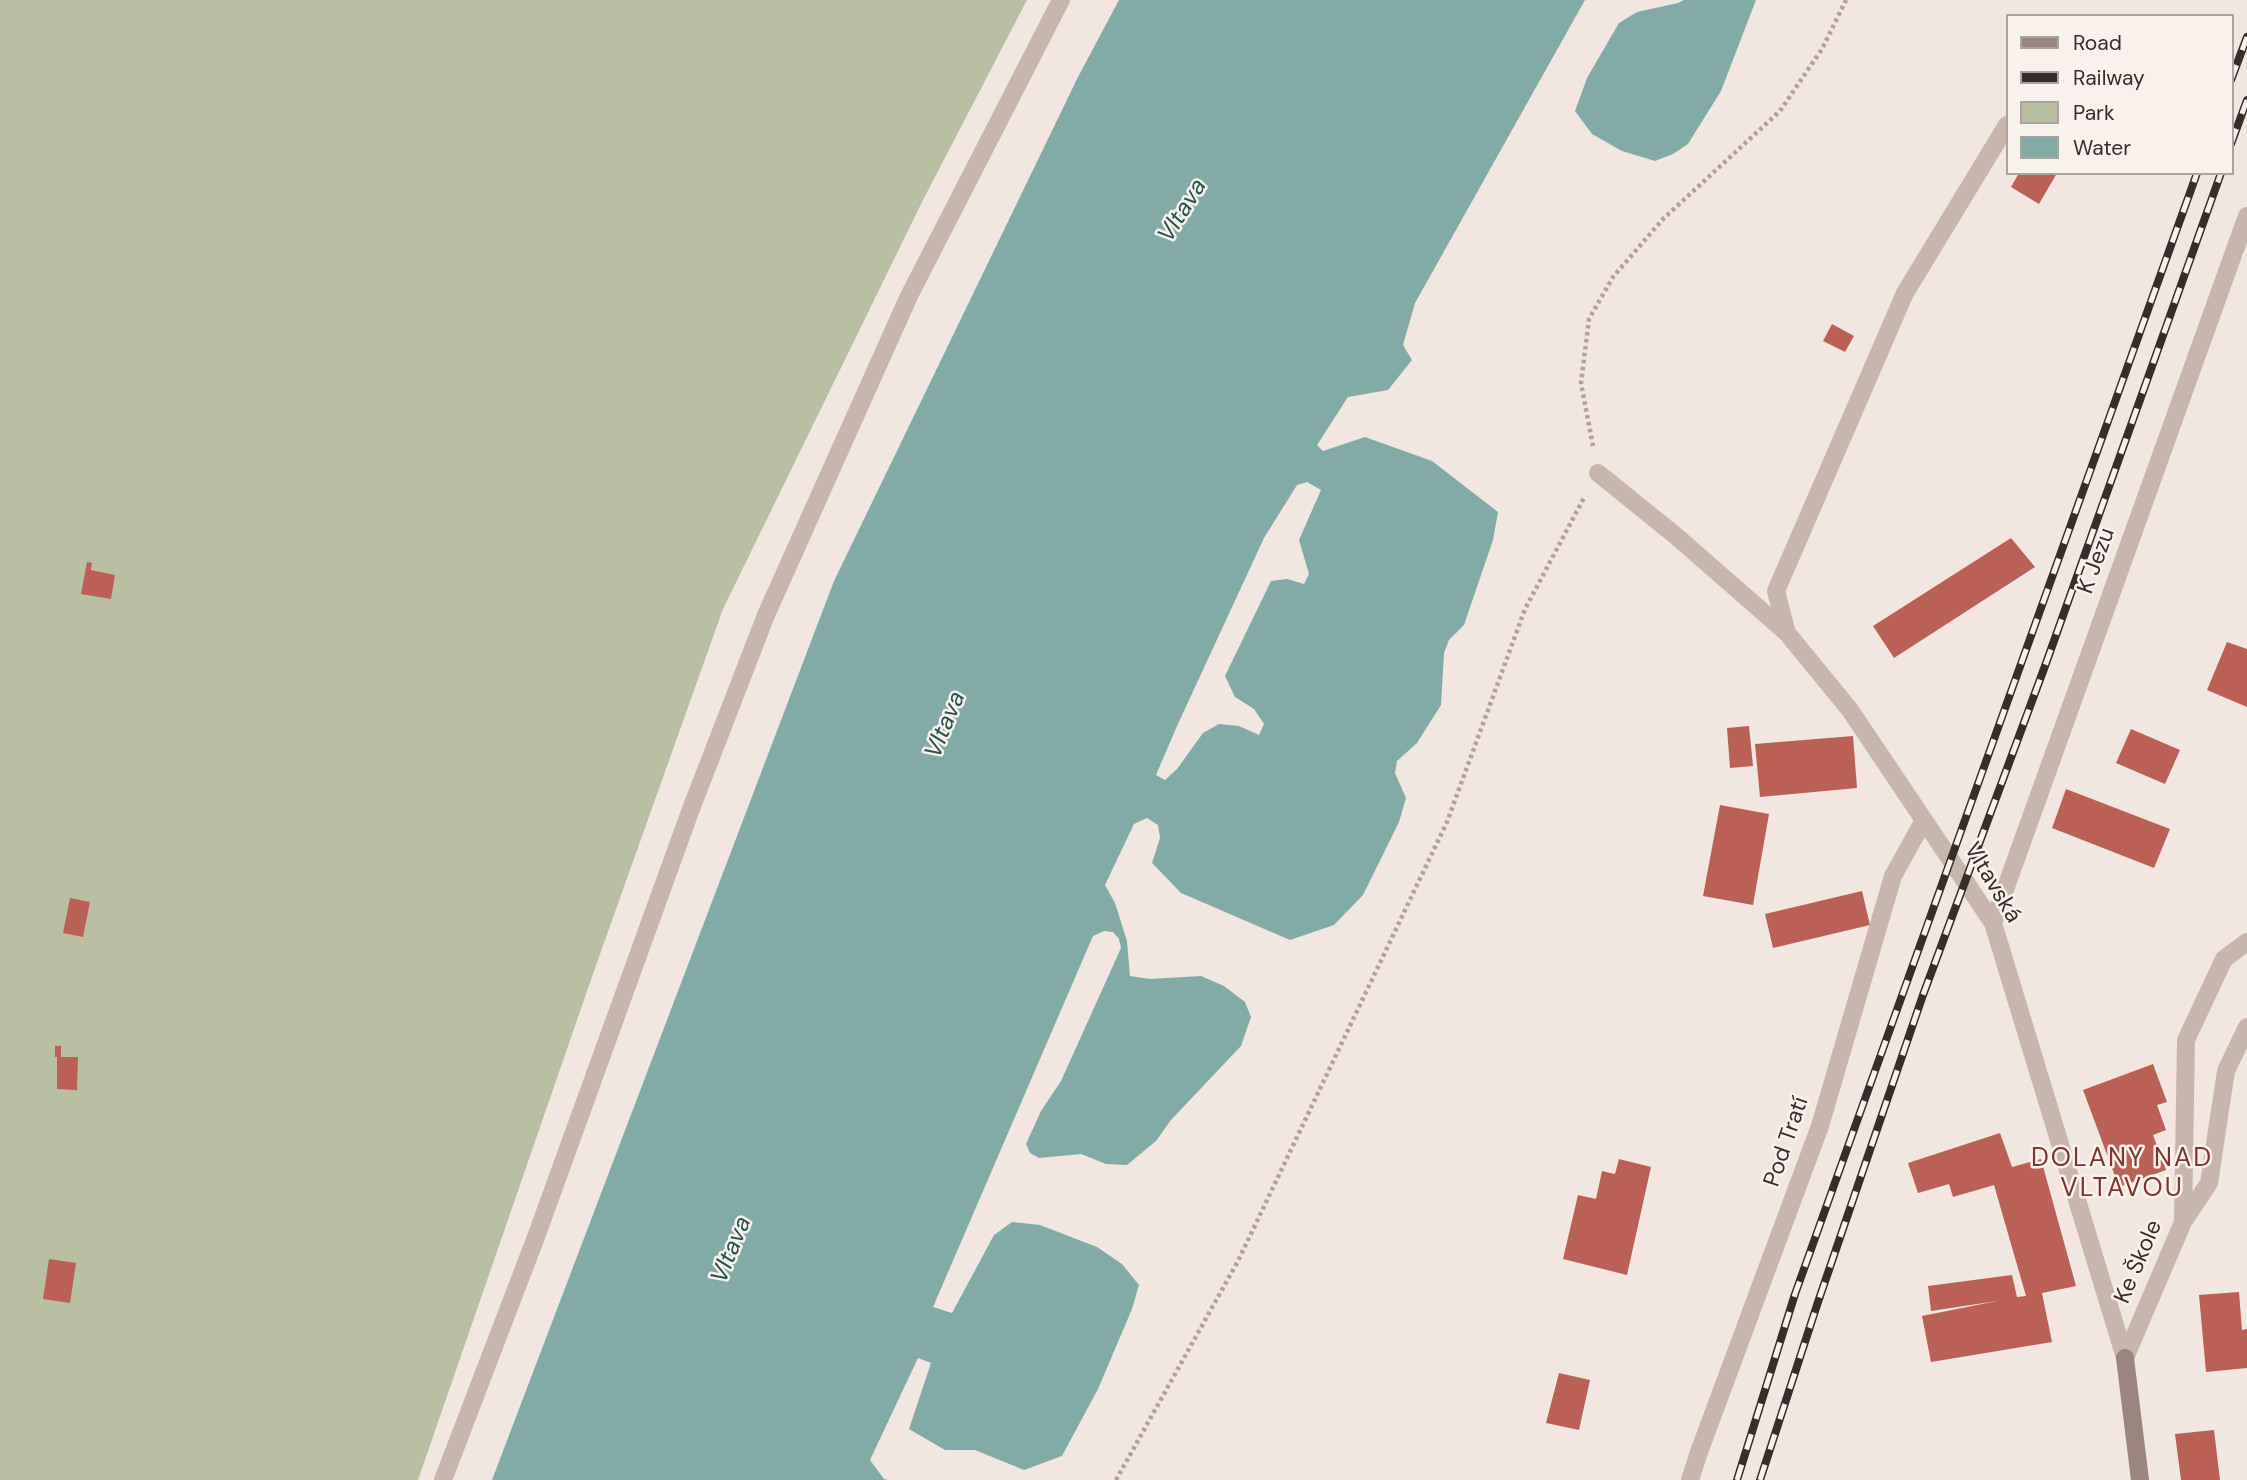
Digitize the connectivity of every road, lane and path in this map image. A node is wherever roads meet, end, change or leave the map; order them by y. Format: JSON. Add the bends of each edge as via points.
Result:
{"nodes":[{"id":1,"x":1061,"y":0,"type":"edge"},
{"id":2,"x":1846,"y":0,"type":"edge"},
{"id":3,"x":2006,"y":127,"type":"edge"},
{"id":4,"x":2247,"y":216,"type":"edge"},
{"id":5,"x":1598,"y":473,"type":"junction"},
{"id":6,"x":1787,"y":633,"type":"junction"},
{"id":7,"x":1924,"y":820,"type":"junction"},
{"id":8,"x":1993,"y":923,"type":"junction"},
{"id":9,"x":2247,"y":942,"type":"edge"},
{"id":10,"x":2247,"y":1027,"type":"edge"},
{"id":11,"x":2183,"y":1222,"type":"junction"},
{"id":12,"x":2125,"y":1358,"type":"junction"},
{"id":13,"x":443,"y":1480,"type":"edge"},
{"id":14,"x":1116,"y":1480,"type":"edge"},
{"id":15,"x":1690,"y":1480,"type":"edge"},
{"id":16,"x":2140,"y":1480,"type":"edge"}],
"edges":[{"from":1,"to":13,"type":"street","via":[[909,296],[766,615]]},
{"from":2,"to":5,"type":"path","via":[[1822,49],[1780,111],[1663,219],[1613,277],[1589,319],[1581,383]]},
{"from":3,"to":6,"type":"street","via":[[1899,305],[1776,590]]},
{"from":4,"to":8,"type":"street","name":"K Jezu"},
{"from":5,"to":6,"type":"street","name":"Vltavská"},
{"from":5,"to":14,"type":"path","via":[[1525,609],[1447,822],[1238,1261]]},
{"from":6,"to":7,"type":"street","name":"Vltavská","via":[[1850,710]]},
{"from":7,"to":8,"type":"street","name":"Vltavská"},
{"from":7,"to":15,"type":"street","name":"Pod Tratí","via":[[1893,876],[1820,1126]]},
{"from":8,"to":12,"type":"street","name":"Vltavská"},
{"from":9,"to":11,"type":"street","via":[[2224,959],[2186,1040]]},
{"from":10,"to":11,"type":"street","name":"Ke Škole","via":[[2226,1071],[2209,1182]]},
{"from":11,"to":12,"type":"street","name":"Ke Škole"},
{"from":12,"to":16,"type":"street","name":"Vltavská"}]}
